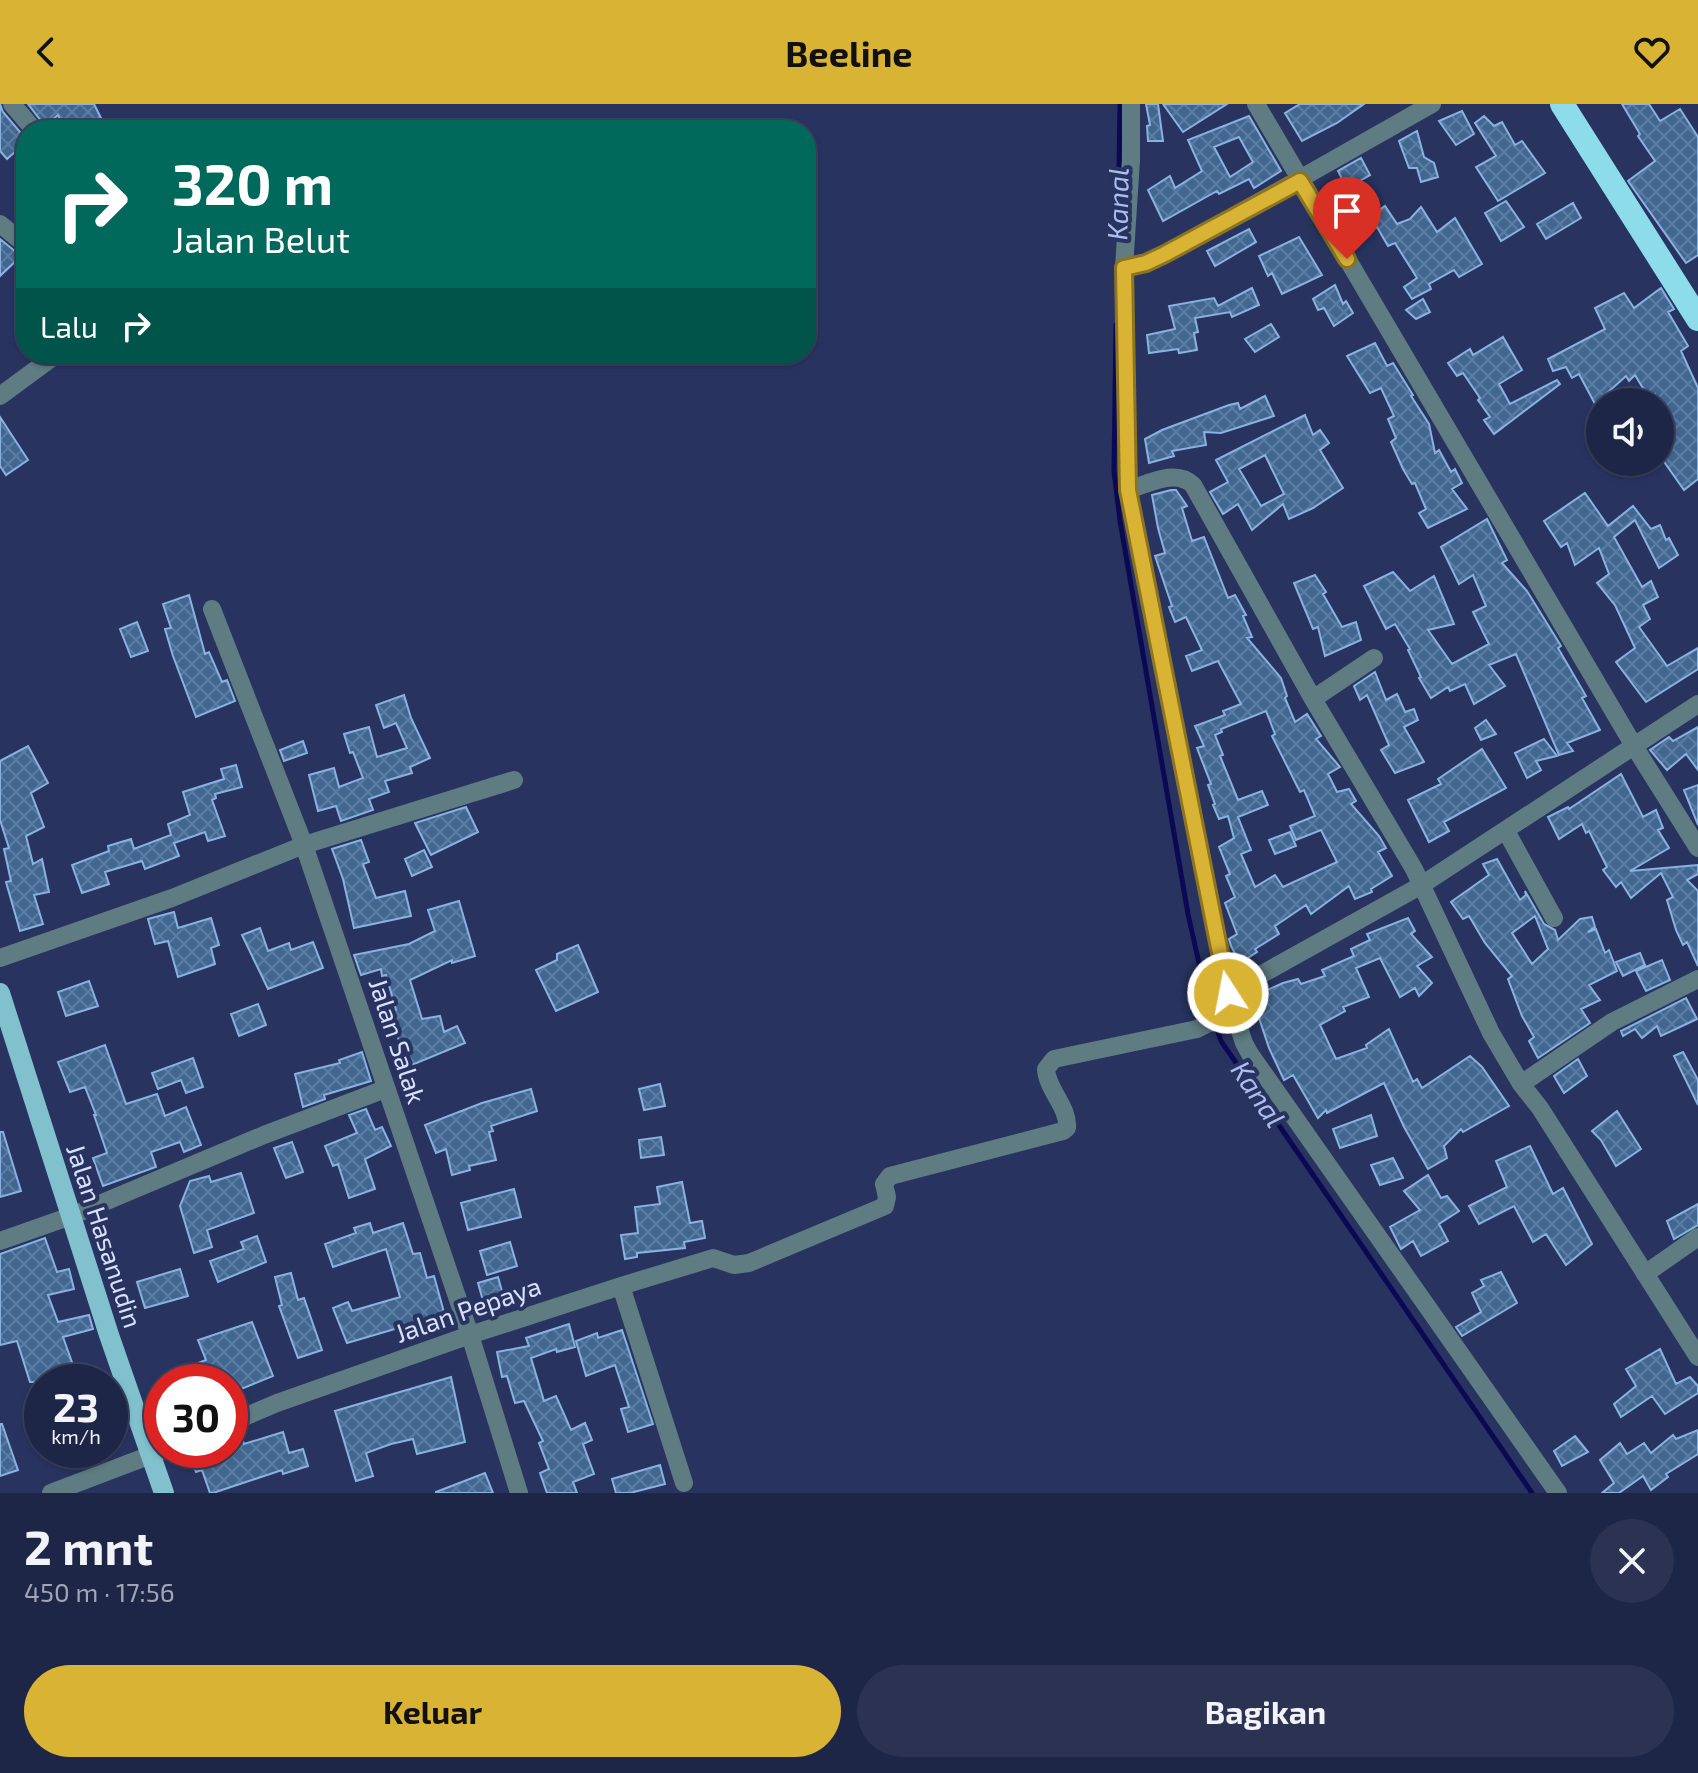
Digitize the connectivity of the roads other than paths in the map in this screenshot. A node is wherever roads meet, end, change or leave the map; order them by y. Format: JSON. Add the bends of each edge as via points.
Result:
{"nodes":[{"id":1,"x":12,"y":104,"type":"edge"},
{"id":2,"x":1131,"y":104,"type":"edge"},
{"id":3,"x":1256,"y":104,"type":"edge"},
{"id":4,"x":1432,"y":104,"type":"edge"},
{"id":5,"x":1562,"y":104,"type":"edge"},
{"id":6,"x":26,"y":120,"type":"edge"},
{"id":7,"x":1300,"y":181,"type":"junction"},
{"id":8,"x":0,"y":224,"type":"edge"},
{"id":9,"x":16,"y":237,"type":"edge"},
{"id":10,"x":1124,"y":268,"type":"junction"},
{"id":11,"x":1698,"y":319,"type":"edge"},
{"id":12,"x":43,"y":364,"type":"edge"},
{"id":13,"x":0,"y":396,"type":"edge"},
{"id":14,"x":1128,"y":490,"type":"junction"},
{"id":15,"x":212,"y":609,"type":"dead end"},
{"id":16,"x":1374,"y":658,"type":"dead end"},
{"id":17,"x":1313,"y":699,"type":"junction"},
{"id":18,"x":1698,"y":704,"type":"edge"},
{"id":19,"x":1634,"y":746,"type":"junction"},
{"id":20,"x":514,"y":780,"type":"dead end"},
{"id":21,"x":1506,"y":831,"type":"junction"},
{"id":22,"x":304,"y":845,"type":"junction"},
{"id":23,"x":1698,"y":848,"type":"edge"},
{"id":24,"x":1420,"y":886,"type":"junction"},
{"id":25,"x":1554,"y":918,"type":"dead end"},
{"id":26,"x":0,"y":958,"type":"edge"},
{"id":27,"x":1698,"y":979,"type":"edge"},
{"id":28,"x":0,"y":993,"type":"edge"},
{"id":29,"x":1229,"y":1006,"type":"junction"},
{"id":30,"x":1521,"y":1084,"type":"junction"},
{"id":31,"x":385,"y":1089,"type":"junction"},
{"id":32,"x":71,"y":1216,"type":"junction"},
{"id":33,"x":1698,"y":1237,"type":"edge"},
{"id":34,"x":0,"y":1241,"type":"edge"},
{"id":35,"x":1645,"y":1274,"type":"junction"},
{"id":36,"x":621,"y":1286,"type":"junction"},
{"id":37,"x":470,"y":1335,"type":"junction"},
{"id":38,"x":1698,"y":1357,"type":"edge"},
{"id":39,"x":248,"y":1415,"type":"edge"},
{"id":40,"x":144,"y":1417,"type":"edge"},
{"id":41,"x":144,"y":1458,"type":"edge"},
{"id":42,"x":160,"y":1468,"type":"edge"},
{"id":43,"x":684,"y":1483,"type":"dead end"},
{"id":44,"x":514,"y":1492,"type":"edge"},
{"id":45,"x":51,"y":1493,"type":"edge"},
{"id":46,"x":164,"y":1493,"type":"edge"},
{"id":47,"x":1558,"y":1493,"type":"edge"}],
"edges":[{"from":1,"to":6,"type":"street"},
{"from":2,"to":10,"type":"street"},
{"from":3,"to":7,"type":"street"},
{"from":4,"to":7,"type":"street"},
{"from":5,"to":11,"type":"highway"},
{"from":7,"to":10,"type":"street","via":[[1159,257]]},
{"from":7,"to":19,"type":"street"},
{"from":8,"to":9,"type":"street"},
{"from":10,"to":14,"type":"street"},
{"from":12,"to":13,"type":"street"},
{"from":14,"to":17,"type":"street","via":[[1174,476],[1193,485]]},
{"from":14,"to":29,"type":"street"},
{"from":15,"to":22,"type":"street","name":"Jalan Salak"},
{"from":16,"to":17,"type":"street"},
{"from":17,"to":24,"type":"street"},
{"from":18,"to":19,"type":"street"},
{"from":19,"to":21,"type":"street"},
{"from":19,"to":23,"type":"street"},
{"from":20,"to":22,"type":"street"},
{"from":21,"to":24,"type":"street"},
{"from":21,"to":25,"type":"street"},
{"from":22,"to":26,"type":"street"},
{"from":22,"to":31,"type":"street","name":"Jalan Salak"},
{"from":24,"to":29,"type":"street","via":[[1288,962]]},
{"from":24,"to":30,"type":"street"},
{"from":27,"to":30,"type":"street","via":[[1612,1022]]},
{"from":28,"to":32,"type":"main road","name":"Jalan Hasanudin"},
{"from":29,"to":36,"type":"street","name":"Jalan Pepaya","via":[[1197,1029],[1054,1059],[1046,1069],[1047,1079],[1067,1120],[1063,1131],[890,1176],[884,1184],[887,1204],[881,1209],[749,1263],[734,1265],[713,1258]]},
{"from":29,"to":47,"type":"street","via":[[1250,1054]]},
{"from":30,"to":35,"type":"street"},
{"from":31,"to":32,"type":"street"},
{"from":31,"to":37,"type":"street","name":"Jalan Salak"},
{"from":32,"to":34,"type":"street"},
{"from":32,"to":40,"type":"main road","name":"Jalan Hasanudin"},
{"from":33,"to":35,"type":"street"},
{"from":35,"to":38,"type":"street"},
{"from":36,"to":37,"type":"street","name":"Jalan Pepaya"},
{"from":36,"to":43,"type":"street"},
{"from":37,"to":39,"type":"street","name":"Jalan Pepaya"},
{"from":37,"to":44,"type":"street","name":"Jalan Salak"},
{"from":41,"to":45,"type":"street"},
{"from":42,"to":46,"type":"main road","name":"Jalan Hasanudin"}]}
